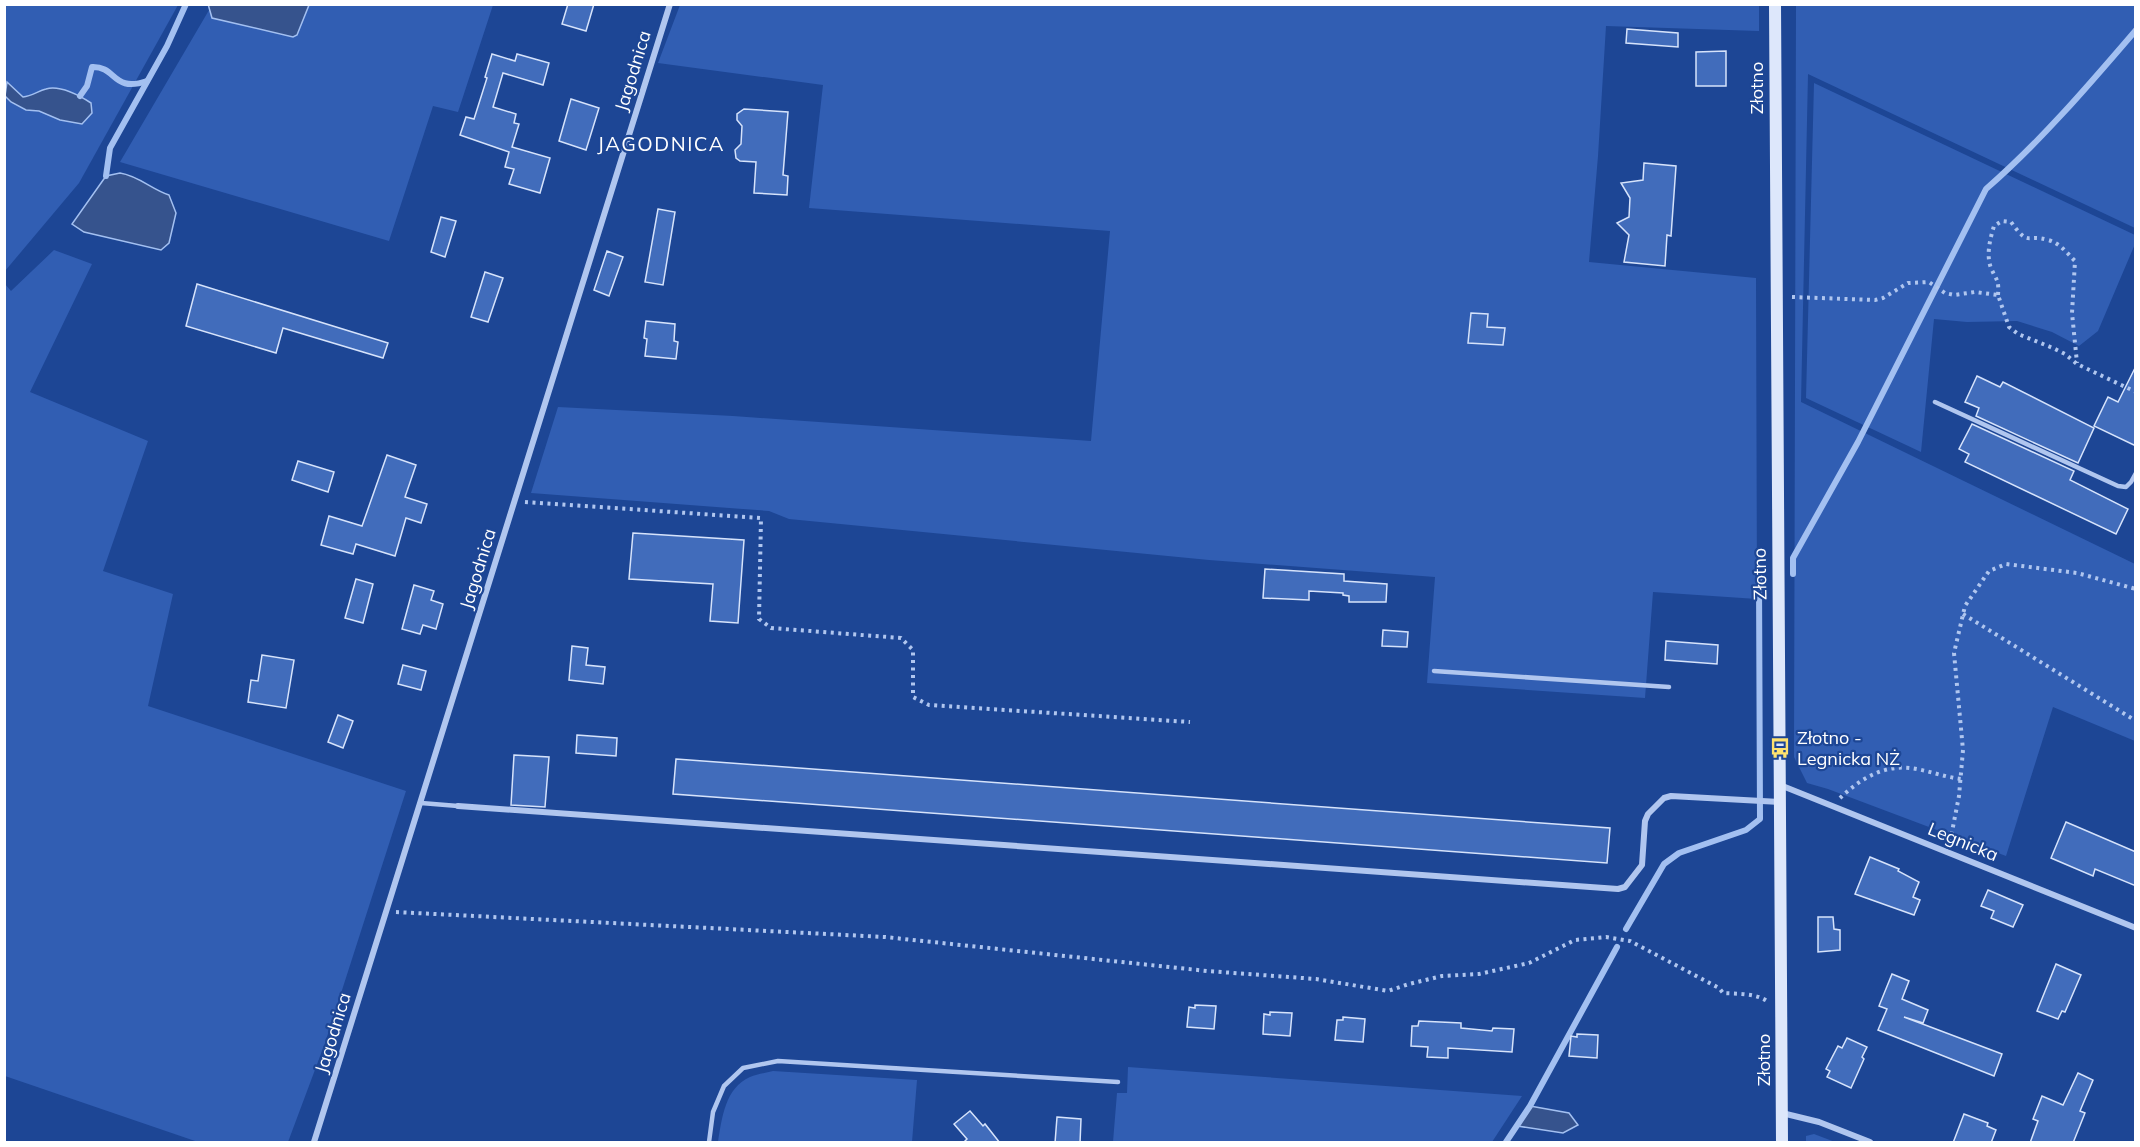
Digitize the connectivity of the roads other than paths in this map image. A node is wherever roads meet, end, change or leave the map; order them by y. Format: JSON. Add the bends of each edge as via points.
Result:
{"nodes":[{"id":1,"x":670,"y":4,"type":"edge"},
{"id":2,"x":1775,"y":4,"type":"edge"},
{"id":3,"x":1935,"y":402,"type":"dead end"},
{"id":4,"x":2136,"y":473,"type":"edge"},
{"id":5,"x":1434,"y":671,"type":"dead end"},
{"id":6,"x":1669,"y":687,"type":"dead end"},
{"id":7,"x":1779,"y":785,"type":"junction"},
{"id":8,"x":1780,"y":802,"type":"junction"},
{"id":9,"x":421,"y":803,"type":"junction"},
{"id":10,"x":458,"y":806,"type":"joint"},
{"id":11,"x":2136,"y":928,"type":"edge"},
{"id":12,"x":1118,"y":1083,"type":"dead end"},
{"id":13,"x":1782,"y":1113,"type":"junction"},
{"id":14,"x":314,"y":1143,"type":"edge"},
{"id":15,"x":709,"y":1143,"type":"edge"},
{"id":16,"x":1782,"y":1143,"type":"edge"},
{"id":17,"x":1870,"y":1143,"type":"edge"}],
"edges":[{"from":1,"to":9,"type":"street","name":"Jagodnica"},
{"from":2,"to":7,"type":"street","name":"Złotno"},
{"from":3,"to":4,"type":"lane","via":[[2118,486],[2126,487]]},
{"from":5,"to":6,"type":"lane"},
{"from":7,"to":8,"type":"street","name":"Złotno"},
{"from":7,"to":11,"type":"street","name":"Legnicka"},
{"from":8,"to":10,"type":"street","via":[[1664,798],[1645,821],[1642,865],[1625,887],[1618,889]]},
{"from":8,"to":13,"type":"street","name":"Złotno"},
{"from":9,"to":10,"type":"lane"},
{"from":9,"to":14,"type":"street","name":"Jagodnica"},
{"from":12,"to":15,"type":"lane","via":[[762,1063],[743,1068],[724,1086],[713,1112]]},
{"from":13,"to":16,"type":"street","name":"Złotno"},
{"from":13,"to":17,"type":"street","via":[[1819,1122]]}]}
